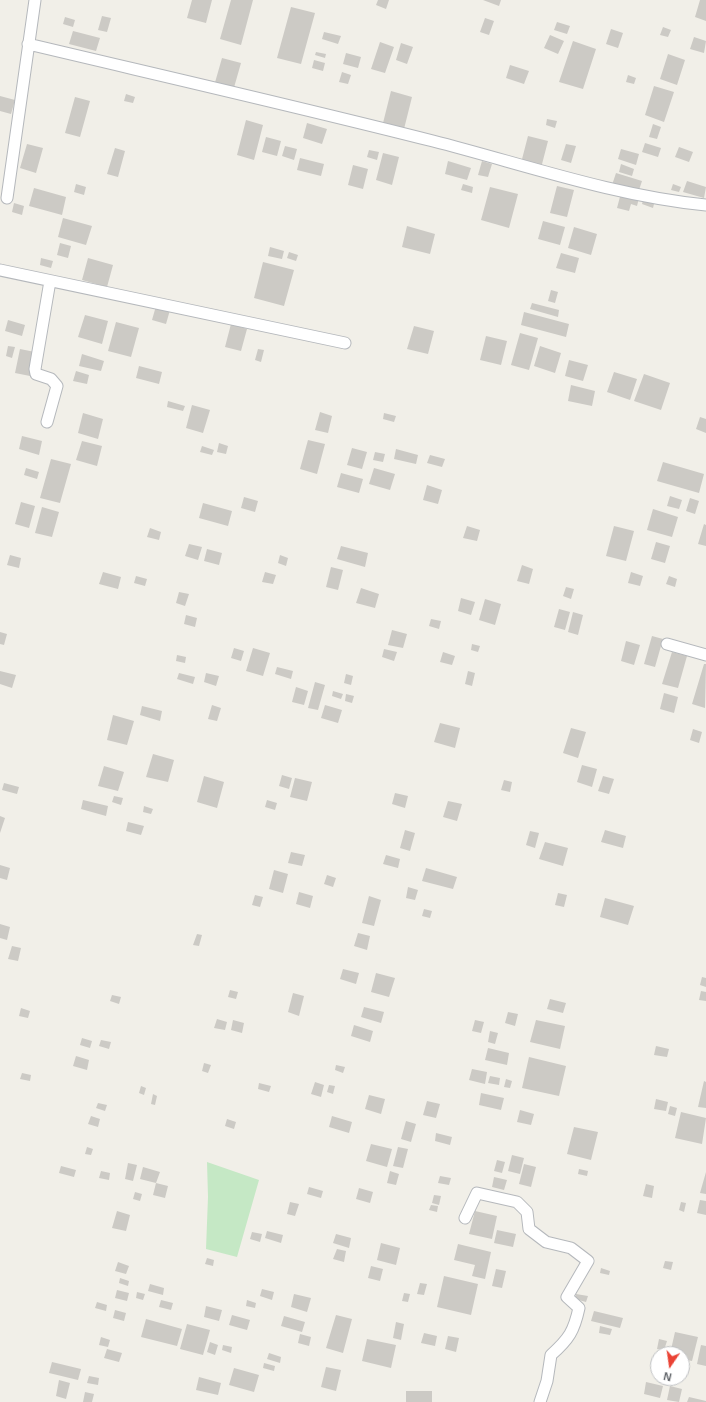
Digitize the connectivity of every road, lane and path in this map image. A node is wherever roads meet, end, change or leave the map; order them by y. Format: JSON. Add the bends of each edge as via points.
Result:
{"nodes":[{"id":1,"x":35,"y":0,"type":"edge"},
{"id":2,"x":28,"y":44,"type":"junction"},
{"id":3,"x":7,"y":198,"type":"dead end"},
{"id":4,"x":706,"y":205,"type":"edge"},
{"id":5,"x":0,"y":270,"type":"edge"},
{"id":6,"x":50,"y":280,"type":"junction"},
{"id":7,"x":345,"y":343,"type":"dead end"},
{"id":8,"x":47,"y":422,"type":"dead end"},
{"id":9,"x":667,"y":644,"type":"dead end"},
{"id":10,"x":706,"y":655,"type":"edge"},
{"id":11,"x":465,"y":1218,"type":"dead end"},
{"id":12,"x":540,"y":1402,"type":"edge"}],
"edges":[{"from":1,"to":2,"type":"street"},
{"from":2,"to":3,"type":"street"},
{"from":2,"to":4,"type":"street","via":[[375,126],[609,188],[675,202]]},
{"from":5,"to":6,"type":"street"},
{"from":6,"to":7,"type":"street"},
{"from":6,"to":8,"type":"street","via":[[35,369],[36,374],[51,379],[57,386]]},
{"from":9,"to":10,"type":"street"},
{"from":11,"to":12,"type":"street","via":[[477,1193],[517,1202],[526,1212],[529,1229],[546,1242],[571,1248],[588,1260],[567,1297],[579,1308],[574,1328],[566,1342],[551,1355],[547,1381]]}]}
